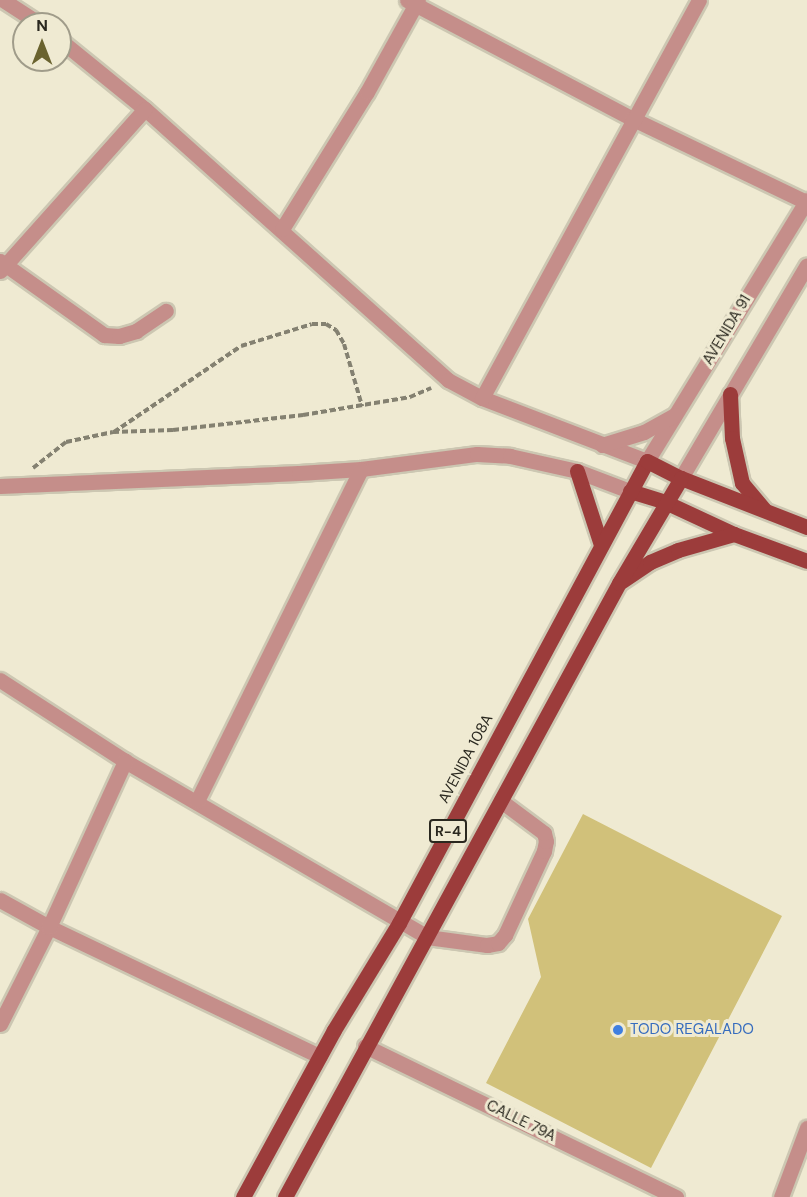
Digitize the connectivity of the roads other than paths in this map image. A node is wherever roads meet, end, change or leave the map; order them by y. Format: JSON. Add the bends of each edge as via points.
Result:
{"nodes":[{"id":1,"x":3,"y":0,"type":"edge"},
{"id":2,"x":699,"y":0,"type":"edge"},
{"id":3,"x":414,"y":2,"type":"edge"},
{"id":4,"x":22,"y":12,"type":"edge"},
{"id":5,"x":72,"y":50,"type":"edge"},
{"id":6,"x":145,"y":109,"type":"junction"},
{"id":7,"x":633,"y":119,"type":"junction"},
{"id":8,"x":806,"y":201,"type":"edge"},
{"id":9,"x":282,"y":229,"type":"junction"},
{"id":10,"x":807,"y":265,"type":"edge"},
{"id":11,"x":2,"y":266,"type":"edge"},
{"id":12,"x":166,"y":311,"type":"dead end"},
{"id":13,"x":730,"y":394,"type":"junction"},
{"id":14,"x":482,"y":398,"type":"junction"},
{"id":15,"x":675,"y":415,"type":"junction"},
{"id":16,"x":602,"y":445,"type":"junction"},
{"id":17,"x":647,"y":461,"type":"junction"},
{"id":18,"x":362,"y":469,"type":"junction"},
{"id":19,"x":577,"y":471,"type":"junction"},
{"id":20,"x":681,"y":478,"type":"junction"},
{"id":21,"x":0,"y":486,"type":"edge"},
{"id":22,"x":630,"y":491,"type":"junction"},
{"id":23,"x":665,"y":502,"type":"junction"},
{"id":24,"x":766,"y":511,"type":"junction"},
{"id":25,"x":807,"y":526,"type":"edge"},
{"id":26,"x":734,"y":534,"type":"junction"},
{"id":27,"x":601,"y":545,"type":"junction"},
{"id":28,"x":807,"y":561,"type":"edge"},
{"id":29,"x":619,"y":583,"type":"junction"},
{"id":30,"x":0,"y":680,"type":"edge"},
{"id":31,"x":124,"y":761,"type":"junction"},
{"id":32,"x":197,"y":801,"type":"junction"},
{"id":33,"x":501,"y":801,"type":"junction"},
{"id":34,"x":0,"y":900,"type":"edge"},
{"id":35,"x":399,"y":923,"type":"junction"},
{"id":36,"x":49,"y":927,"type":"junction"},
{"id":37,"x":427,"y":938,"type":"junction"},
{"id":38,"x":0,"y":1024,"type":"edge"},
{"id":39,"x":365,"y":1046,"type":"junction"},
{"id":40,"x":320,"y":1056,"type":"junction"},
{"id":41,"x":807,"y":1128,"type":"edge"},
{"id":42,"x":786,"y":1196,"type":"edge"},
{"id":43,"x":243,"y":1197,"type":"edge"},
{"id":44,"x":285,"y":1197,"type":"edge"},
{"id":45,"x":676,"y":1197,"type":"edge"}],
"edges":[{"from":1,"to":4,"type":"street"},
{"from":2,"to":7,"type":"street"},
{"from":3,"to":7,"type":"street"},
{"from":3,"to":9,"type":"street","via":[[367,92]]},
{"from":5,"to":6,"type":"street"},
{"from":6,"to":9,"type":"street"},
{"from":6,"to":11,"type":"street"},
{"from":7,"to":8,"type":"street"},
{"from":7,"to":14,"type":"street"},
{"from":8,"to":15,"type":"street","name":"AVENIDA 91"},
{"from":9,"to":14,"type":"street","via":[[448,380]]},
{"from":10,"to":13,"type":"street"},
{"from":11,"to":12,"type":"street","via":[[104,335],[136,331]]},
{"from":13,"to":20,"type":"street"},
{"from":13,"to":24,"type":"main road","via":[[732,438],[742,483]]},
{"from":14,"to":16,"type":"street"},
{"from":15,"to":16,"type":"street","via":[[644,432]]},
{"from":15,"to":17,"type":"street","name":"AVENIDA 91"},
{"from":16,"to":17,"type":"street"},
{"from":17,"to":20,"type":"main road"},
{"from":17,"to":22,"type":"main road","name":"AVENIDA 108A","number":"R-4"},
{"from":18,"to":19,"type":"street","via":[[477,454],[510,456]]},
{"from":18,"to":21,"type":"street"},
{"from":18,"to":32,"type":"street"},
{"from":19,"to":22,"type":"street"},
{"from":19,"to":27,"type":"main road"},
{"from":20,"to":23,"type":"main road","number":"R-4"},
{"from":20,"to":24,"type":"main road"},
{"from":22,"to":23,"type":"main road"},
{"from":22,"to":27,"type":"main road","name":"AVENIDA 108A","number":"R-4"},
{"from":23,"to":26,"type":"main road"},
{"from":23,"to":29,"type":"main road","number":"R-4"},
{"from":24,"to":25,"type":"main road"},
{"from":26,"to":28,"type":"main road"},
{"from":26,"to":29,"type":"main road","via":[[678,550],[650,562]]},
{"from":27,"to":35,"type":"main road","name":"AVENIDA 108A","number":"R-4"},
{"from":29,"to":33,"type":"main road","number":"R-4"},
{"from":30,"to":31,"type":"street"},
{"from":31,"to":32,"type":"street"},
{"from":31,"to":36,"type":"street"},
{"from":32,"to":35,"type":"street"},
{"from":33,"to":37,"type":"main road","number":"R-4"},
{"from":33,"to":37,"type":"street","via":[[544,833],[546,841],[505,935],[498,943],[487,945]]},
{"from":34,"to":36,"type":"street"},
{"from":35,"to":37,"type":"street"},
{"from":35,"to":40,"type":"main road","name":"AVENIDA 108A","number":"R-4"},
{"from":36,"to":38,"type":"street"},
{"from":36,"to":40,"type":"street"},
{"from":37,"to":39,"type":"main road","number":"R-4"},
{"from":39,"to":44,"type":"main road","number":"R-4"},
{"from":39,"to":45,"type":"street","name":"CALLE 79A"},
{"from":40,"to":43,"type":"main road","name":"AVENIDA 108A","number":"R-4"},
{"from":41,"to":42,"type":"street"}]}
